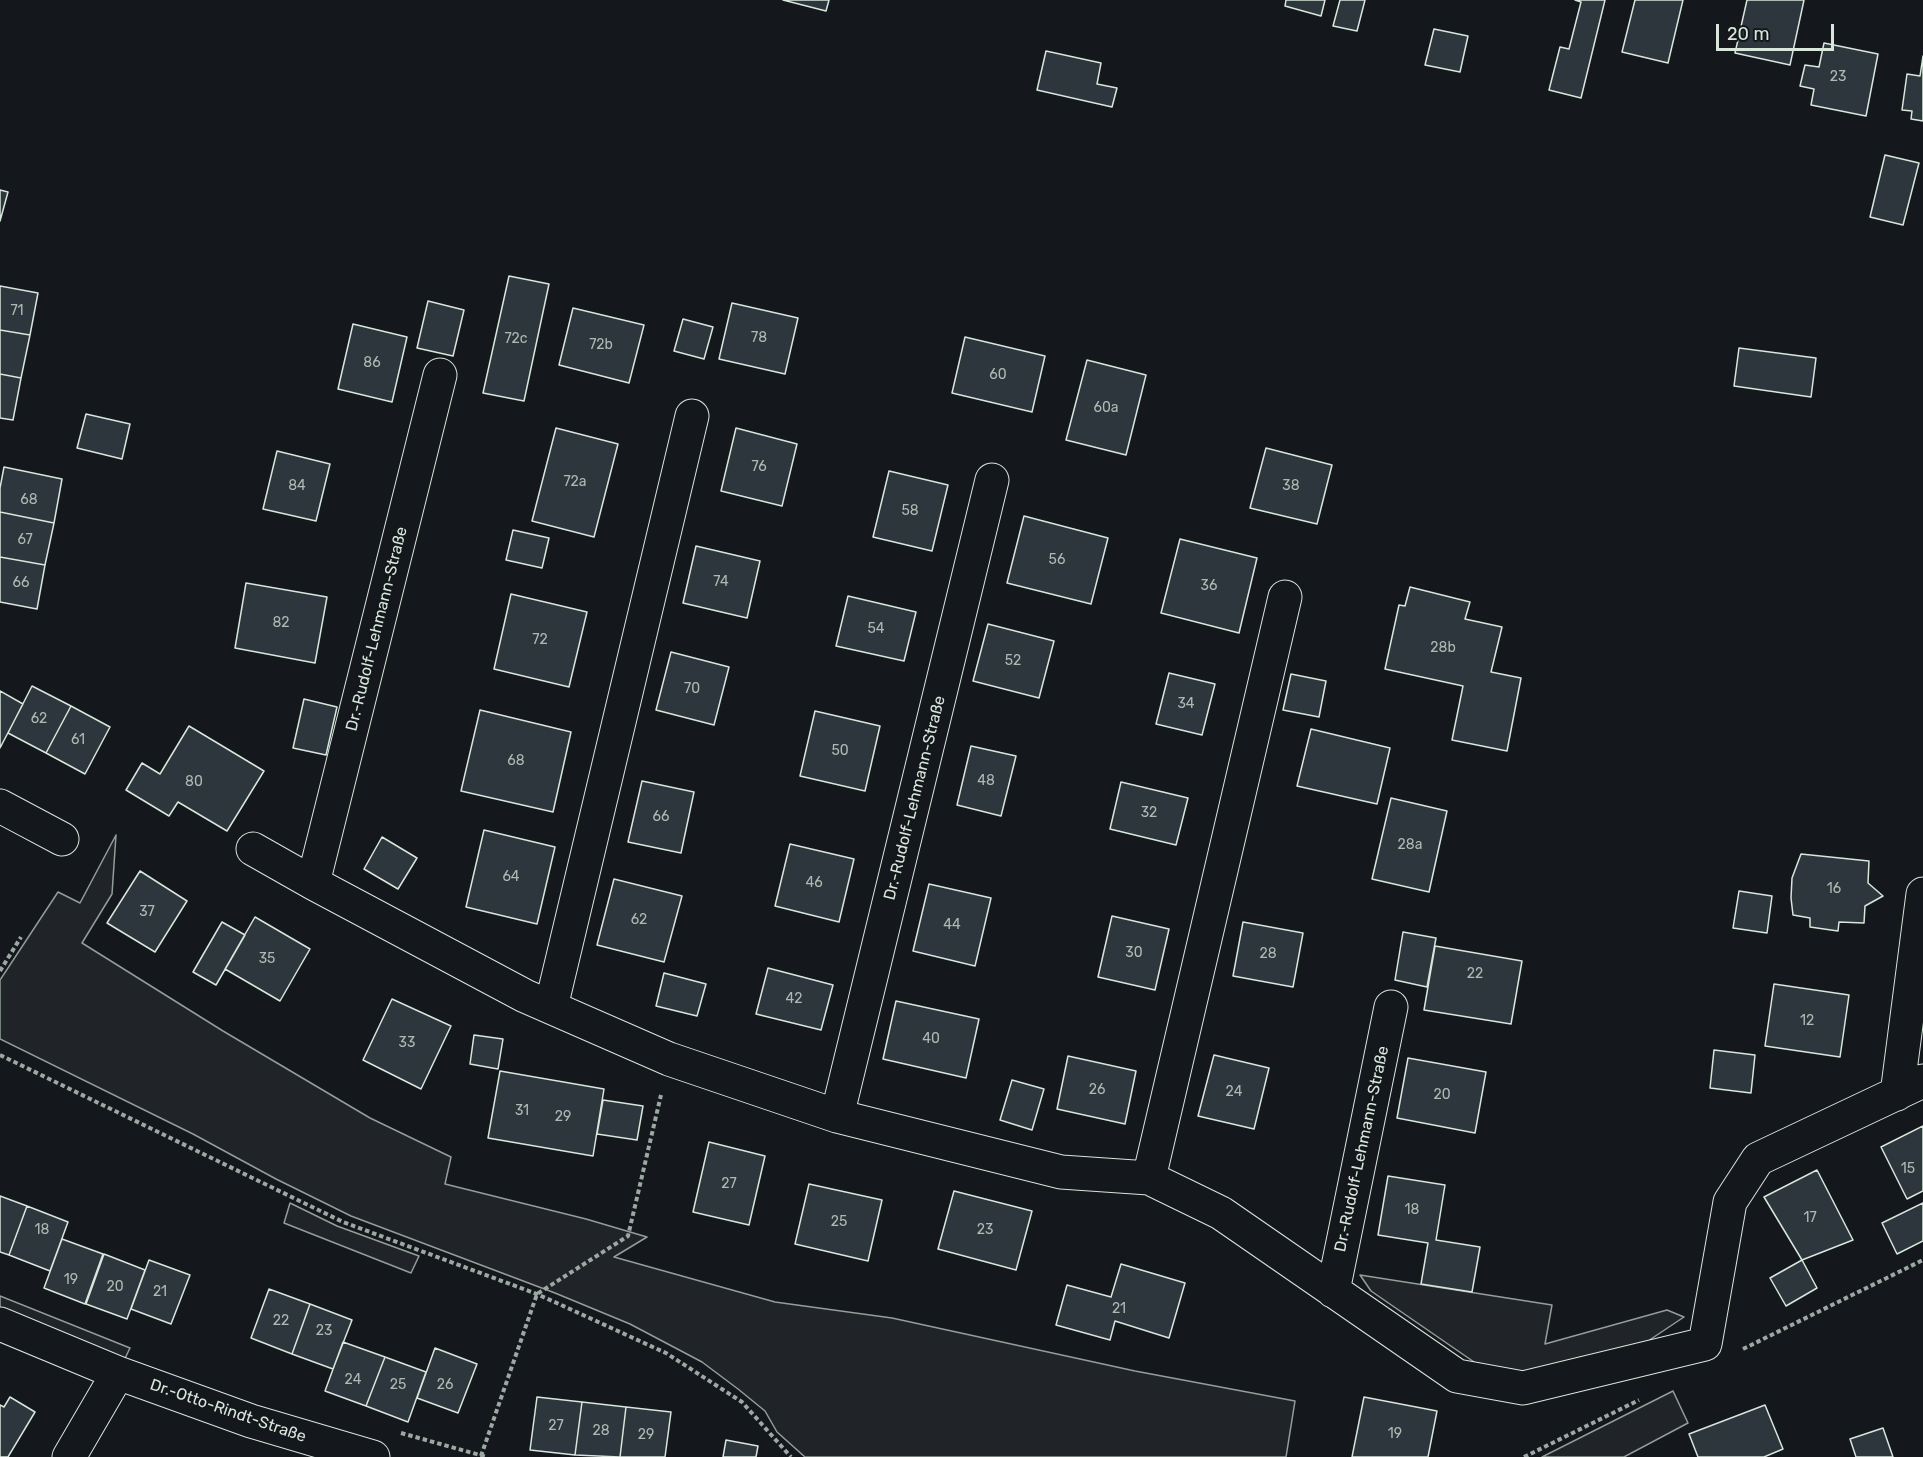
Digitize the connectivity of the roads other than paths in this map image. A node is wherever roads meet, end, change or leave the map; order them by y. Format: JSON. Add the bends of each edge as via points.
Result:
{"nodes":[{"id":1,"x":440,"y":375,"type":"dead end"},
{"id":2,"x":692,"y":416,"type":"dead end"},
{"id":3,"x":992,"y":480,"type":"dead end"},
{"id":4,"x":1285,"y":597,"type":"dead end"},
{"id":5,"x":0,"y":806,"type":"edge"},
{"id":6,"x":62,"y":838,"type":"dead end"},
{"id":7,"x":253,"y":849,"type":"dead end"},
{"id":8,"x":313,"y":884,"type":"junction"},
{"id":9,"x":1923,"y":894,"type":"edge"},
{"id":10,"x":551,"y":1007,"type":"junction"},
{"id":11,"x":1391,"y":1007,"type":"dead end"},
{"id":12,"x":1910,"y":1088,"type":"edge"},
{"id":13,"x":837,"y":1116,"type":"junction"},
{"id":14,"x":1149,"y":1178,"type":"junction"},
{"id":15,"x":1333,"y":1291,"type":"junction"},
{"id":16,"x":0,"y":1324,"type":"edge"},
{"id":17,"x":118,"y":1373,"type":"junction"},
{"id":18,"x":69,"y":1457,"type":"edge"},
{"id":19,"x":374,"y":1457,"type":"edge"}],
"edges":[{"from":1,"to":8,"type":"street","name":"Dr.-Rudolf-Lehmann-Straße"},
{"from":2,"to":10,"type":"street"},
{"from":3,"to":13,"type":"street","name":"Dr.-Rudolf-Lehmann-Straße"},
{"from":4,"to":14,"type":"street"},
{"from":5,"to":6,"type":"street"},
{"from":7,"to":8,"type":"street"},
{"from":8,"to":10,"type":"street"},
{"from":9,"to":12,"type":"street"},
{"from":10,"to":13,"type":"street","via":[[669,1059]]},
{"from":11,"to":15,"type":"street","name":"Dr.-Rudolf-Lehmann-Straße"},
{"from":12,"to":15,"type":"street","via":[[1758,1159],[1730,1202],[1705,1344],[1523,1388],[1457,1376]]},
{"from":13,"to":14,"type":"street","via":[[1061,1172]]},
{"from":14,"to":15,"type":"street","via":[[1221,1213]]},
{"from":16,"to":17,"type":"street","name":"Dr.-Otto-Rindt-Straße"},
{"from":17,"to":18,"type":"street"},
{"from":17,"to":19,"type":"street","name":"Dr.-Otto-Rindt-Straße","via":[[250,1421]]}]}
